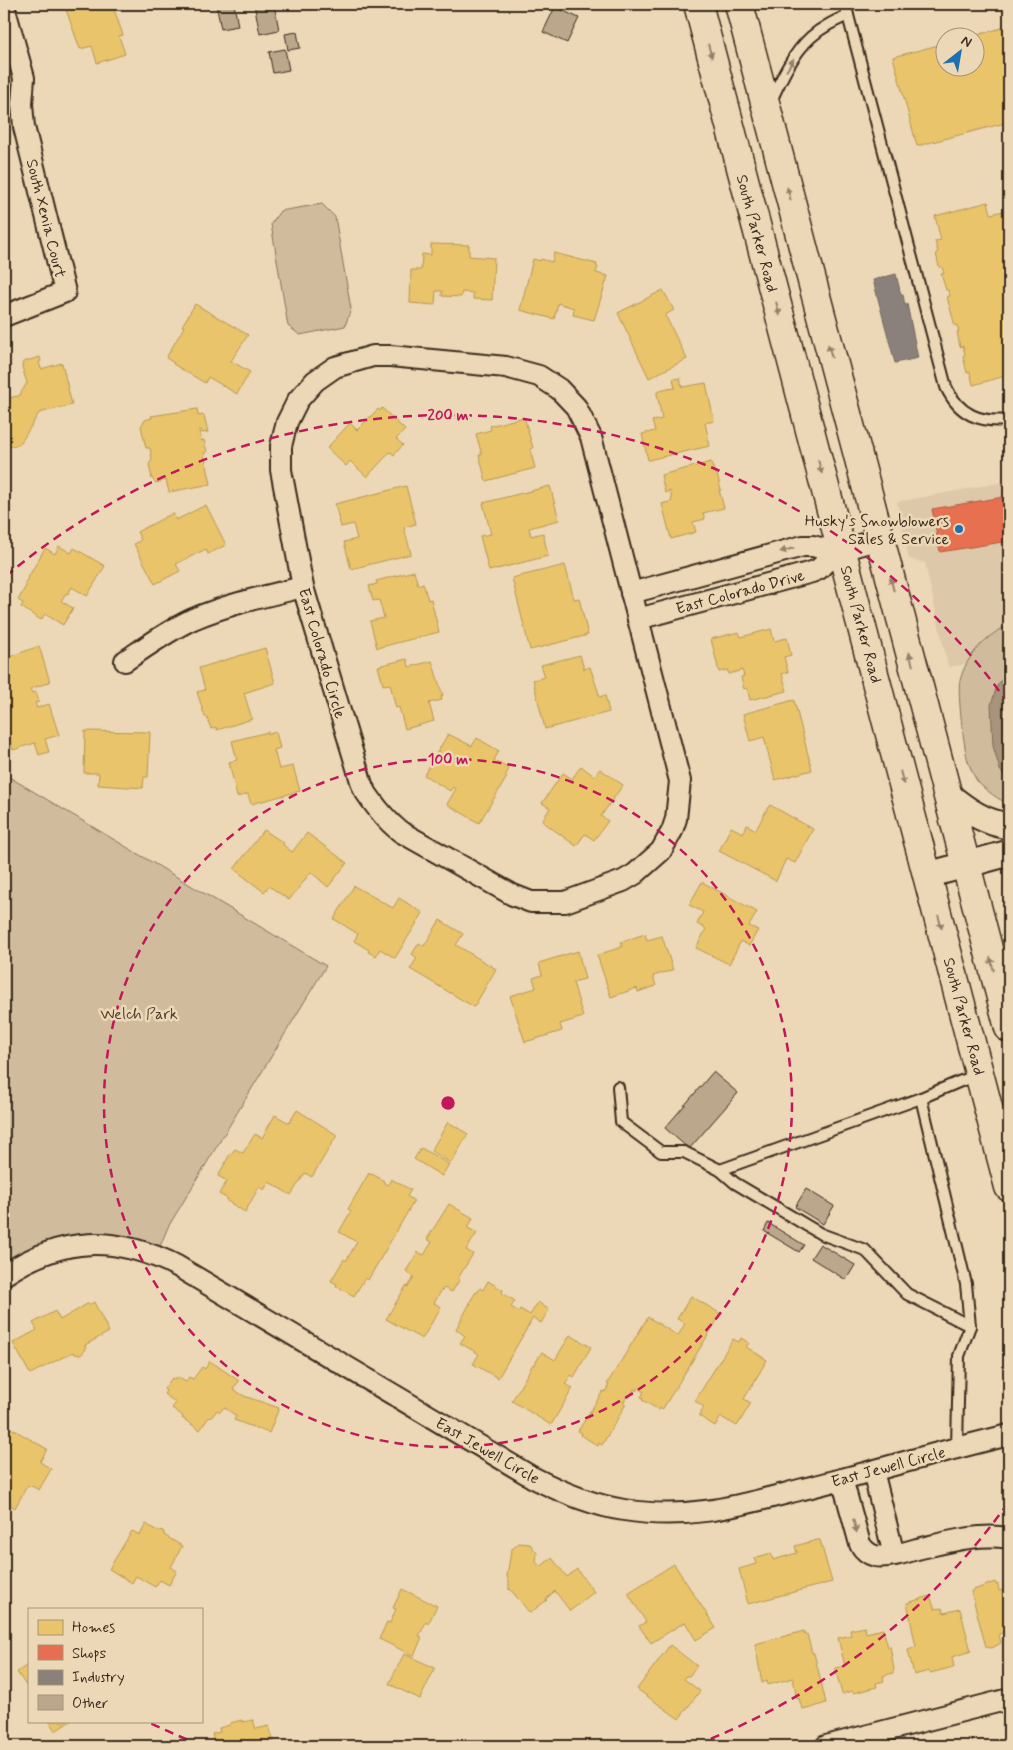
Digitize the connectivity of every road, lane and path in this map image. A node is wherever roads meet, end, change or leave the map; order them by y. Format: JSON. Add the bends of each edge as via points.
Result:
{"nodes":[{"id":1,"x":698,"y":4,"type":"edge"},
{"id":2,"x":739,"y":4,"type":"edge"},
{"id":3,"x":845,"y":4,"type":"edge"},
{"id":4,"x":4,"y":6,"type":"edge"},
{"id":5,"x":848,"y":15,"type":"junction"},
{"id":6,"x":767,"y":108,"type":"junction"},
{"id":7,"x":4,"y":316,"type":"edge"},
{"id":8,"x":1009,"y":420,"type":"edge"},
{"id":9,"x":880,"y":539,"type":"junction"},
{"id":10,"x":838,"y":551,"type":"junction"},
{"id":11,"x":304,"y":587,"type":"junction"},
{"id":12,"x":631,"y":592,"type":"junction"},
{"id":13,"x":638,"y":619,"type":"junction"},
{"id":14,"x":125,"y":661,"type":"dead end"},
{"id":15,"x":947,"y":794,"type":"junction"},
{"id":16,"x":1009,"y":826,"type":"edge"},
{"id":17,"x":1009,"y":854,"type":"edge"},
{"id":18,"x":966,"y":865,"type":"junction"},
{"id":19,"x":928,"y":875,"type":"junction"},
{"id":20,"x":1009,"y":1028,"type":"edge"},
{"id":21,"x":980,"y":1076,"type":"junction"},
{"id":22,"x":618,"y":1087,"type":"dead end"},
{"id":23,"x":921,"y":1098,"type":"junction"},
{"id":24,"x":720,"y":1170,"type":"junction"},
{"id":25,"x":1009,"y":1187,"type":"edge"},
{"id":26,"x":4,"y":1275,"type":"edge"},
{"id":27,"x":970,"y":1326,"type":"junction"},
{"id":28,"x":1009,"y":1435,"type":"edge"},
{"id":29,"x":957,"y":1447,"type":"junction"},
{"id":30,"x":873,"y":1472,"type":"junction"},
{"id":31,"x":842,"y":1479,"type":"junction"},
{"id":32,"x":1009,"y":1538,"type":"edge"},
{"id":33,"x":894,"y":1555,"type":"junction"},
{"id":34,"x":1009,"y":1699,"type":"edge"},
{"id":35,"x":826,"y":1746,"type":"edge"}],
"edges":[{"from":1,"to":10,"type":"main road","name":"South Parker Road","one_way":true},
{"from":2,"to":6,"type":"main road"},
{"from":3,"to":5,"type":"lane"},
{"from":4,"to":7,"type":"street","name":"South Xenia Court","via":[[24,78],[24,127],[65,292]]},
{"from":6,"to":5,"type":"lane","one_way":true,"via":[[803,44],[820,30]]},
{"from":5,"to":8,"type":"lane","via":[[946,387],[955,403],[970,415],[988,420]]},
{"from":9,"to":6,"type":"main road","one_way":true},
{"from":9,"to":10,"type":"street"},
{"from":15,"to":9,"type":"main road","one_way":true},
{"from":10,"to":12,"type":"street","name":"East Colorado Drive","one_way":true,"via":[[803,546]]},
{"from":10,"to":13,"type":"street","name":"East Colorado Drive","via":[[812,572]]},
{"from":10,"to":19,"type":"main road","name":"South Parker Road","one_way":true},
{"from":11,"to":12,"type":"street","name":"East Colorado Circle","via":[[281,470],[281,446],[287,422],[298,400],[315,381],[335,367],[373,356],[390,356],[506,367],[539,376],[559,389],[576,407],[591,437]]},
{"from":11,"to":13,"type":"street","name":"East Colorado Circle","via":[[363,788],[375,808],[401,832],[531,902],[565,902],[623,881],[661,851],[672,831],[680,781]]},
{"from":11,"to":14,"type":"street","via":[[233,605],[192,620]]},
{"from":12,"to":13,"type":"street","name":"East Colorado Circle"},
{"from":15,"to":16,"type":"street","via":[[974,815]]},
{"from":15,"to":18,"type":"main road"},
{"from":17,"to":18,"type":"street"},
{"from":18,"to":19,"type":"street"},
{"from":20,"to":18,"type":"main road","one_way":true},
{"from":19,"to":21,"type":"main road","name":"South Parker Road","one_way":true},
{"from":21,"to":23,"type":"lane"},
{"from":21,"to":25,"type":"main road","name":"South Parker Road"},
{"from":22,"to":24,"type":"lane","via":[[621,1122],[661,1152],[684,1152]]},
{"from":23,"to":24,"type":"lane"},
{"from":23,"to":27,"type":"lane","via":[[966,1284]]},
{"from":24,"to":27,"type":"lane","via":[[735,1183],[821,1234],[865,1250],[907,1294]]},
{"from":26,"to":31,"type":"street","name":"East Jewell Circle","via":[[34,1256],[74,1245],[111,1244],[156,1256],[532,1477],[582,1500],[607,1507],[626,1511],[701,1513]]},
{"from":27,"to":29,"type":"lane","via":[[959,1356]]},
{"from":28,"to":29,"type":"street","name":"East Jewell Circle"},
{"from":29,"to":30,"type":"street","name":"East Jewell Circle"},
{"from":30,"to":31,"type":"street","name":"East Jewell Circle"},
{"from":30,"to":33,"type":"street"},
{"from":31,"to":33,"type":"street","one_way":true,"via":[[863,1548],[872,1555]]},
{"from":32,"to":33,"type":"street","via":[[967,1538]]},
{"from":34,"to":35,"type":"street"}]}
